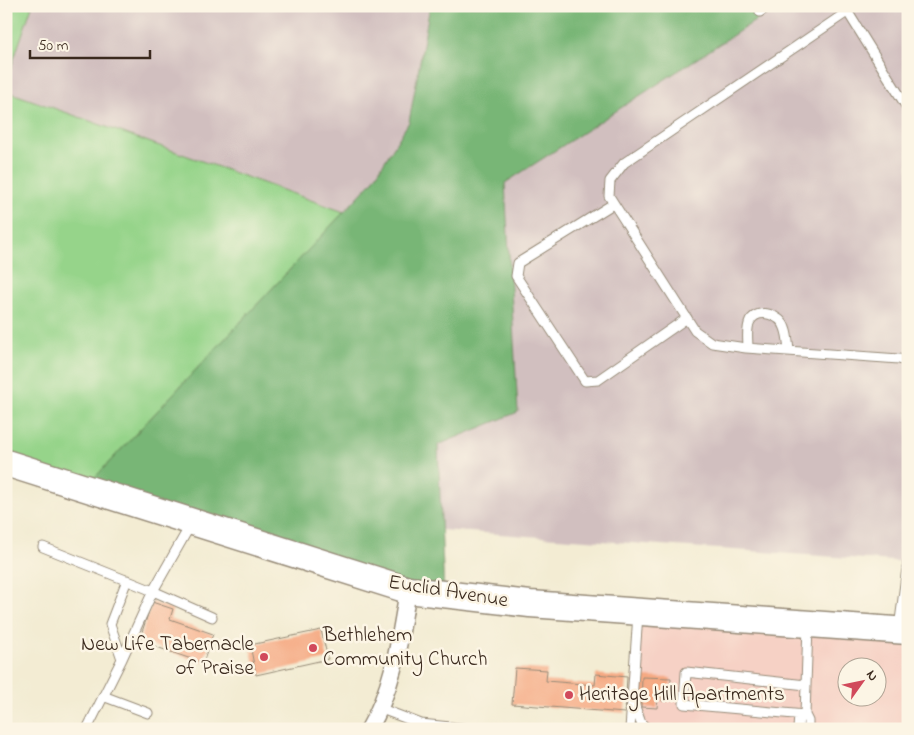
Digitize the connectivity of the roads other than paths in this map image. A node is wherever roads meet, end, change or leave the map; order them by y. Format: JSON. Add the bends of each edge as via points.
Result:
{"nodes":[{"id":1,"x":846,"y":9,"type":"edge"},
{"id":2,"x":908,"y":109,"type":"edge"},
{"id":3,"x":613,"y":204,"type":"junction"},
{"id":4,"x":687,"y":318,"type":"junction"},
{"id":5,"x":748,"y":348,"type":"junction"},
{"id":6,"x":789,"y":351,"type":"junction"},
{"id":7,"x":908,"y":362,"type":"edge"},
{"id":8,"x":6,"y":464,"type":"edge"},
{"id":9,"x":192,"y":522,"type":"junction"},
{"id":10,"x":43,"y":547,"type":"dead end"},
{"id":11,"x":908,"y":561,"type":"edge"},
{"id":12,"x":127,"y":580,"type":"junction"},
{"id":13,"x":408,"y":590,"type":"junction"},
{"id":14,"x":152,"y":591,"type":"junction"},
{"id":15,"x":638,"y":612,"type":"junction"},
{"id":16,"x":212,"y":617,"type":"dead end"},
{"id":17,"x":808,"y":624,"type":"junction"},
{"id":18,"x":903,"y":630,"type":"edge"},
{"id":19,"x":122,"y":659,"type":"junction"},
{"id":20,"x":806,"y":685,"type":"junction"},
{"id":21,"x":103,"y":696,"type":"junction"},
{"id":22,"x":632,"y":698,"type":"junction"},
{"id":23,"x":379,"y":708,"type":"junction"},
{"id":24,"x":148,"y":712,"type":"dead end"},
{"id":25,"x":802,"y":715,"type":"junction"},
{"id":26,"x":87,"y":729,"type":"edge"},
{"id":27,"x":369,"y":729,"type":"edge"},
{"id":28,"x":470,"y":729,"type":"edge"},
{"id":29,"x":630,"y":729,"type":"edge"},
{"id":30,"x":647,"y":729,"type":"edge"},
{"id":31,"x":798,"y":729,"type":"edge"},
{"id":32,"x":808,"y":729,"type":"edge"}],
"edges":[{"from":1,"to":2,"type":"lane"},
{"from":1,"to":3,"type":"lane","via":[[624,163],[610,181],[608,196]]},
{"from":3,"to":4,"type":"lane"},
{"from":3,"to":4,"type":"lane","via":[[518,263],[516,276],[585,381],[598,380]]},
{"from":4,"to":5,"type":"lane","via":[[695,331],[712,343]]},
{"from":5,"to":6,"type":"lane"},
{"from":5,"to":6,"type":"lane","via":[[747,330],[751,320],[767,314],[780,319],[785,327]]},
{"from":6,"to":7,"type":"lane"},
{"from":8,"to":9,"type":"main road","name":"Euclid Avenue"},
{"from":9,"to":13,"type":"main road","name":"Euclid Avenue"},
{"from":9,"to":14,"type":"lane"},
{"from":10,"to":12,"type":"lane"},
{"from":11,"to":18,"type":"lane"},
{"from":12,"to":14,"type":"lane"},
{"from":12,"to":19,"type":"lane","via":[[110,624]]},
{"from":13,"to":15,"type":"main road","name":"Euclid Avenue"},
{"from":13,"to":23,"type":"street","via":[[398,649]]},
{"from":14,"to":16,"type":"lane"},
{"from":14,"to":19,"type":"lane"},
{"from":15,"to":17,"type":"main road","name":"Euclid Avenue"},
{"from":15,"to":22,"type":"lane"},
{"from":17,"to":18,"type":"main road","name":"Euclid Avenue"},
{"from":17,"to":20,"type":"lane"},
{"from":19,"to":21,"type":"lane"},
{"from":20,"to":25,"type":"lane"},
{"from":20,"to":25,"type":"lane","via":[[686,672],[684,704]]},
{"from":21,"to":24,"type":"lane"},
{"from":21,"to":26,"type":"lane"},
{"from":22,"to":29,"type":"lane"},
{"from":22,"to":30,"type":"lane","via":[[641,723]]},
{"from":23,"to":27,"type":"street"},
{"from":23,"to":28,"type":"lane","via":[[421,724]]},
{"from":25,"to":31,"type":"lane"},
{"from":25,"to":32,"type":"lane","via":[[808,721]]}]}
